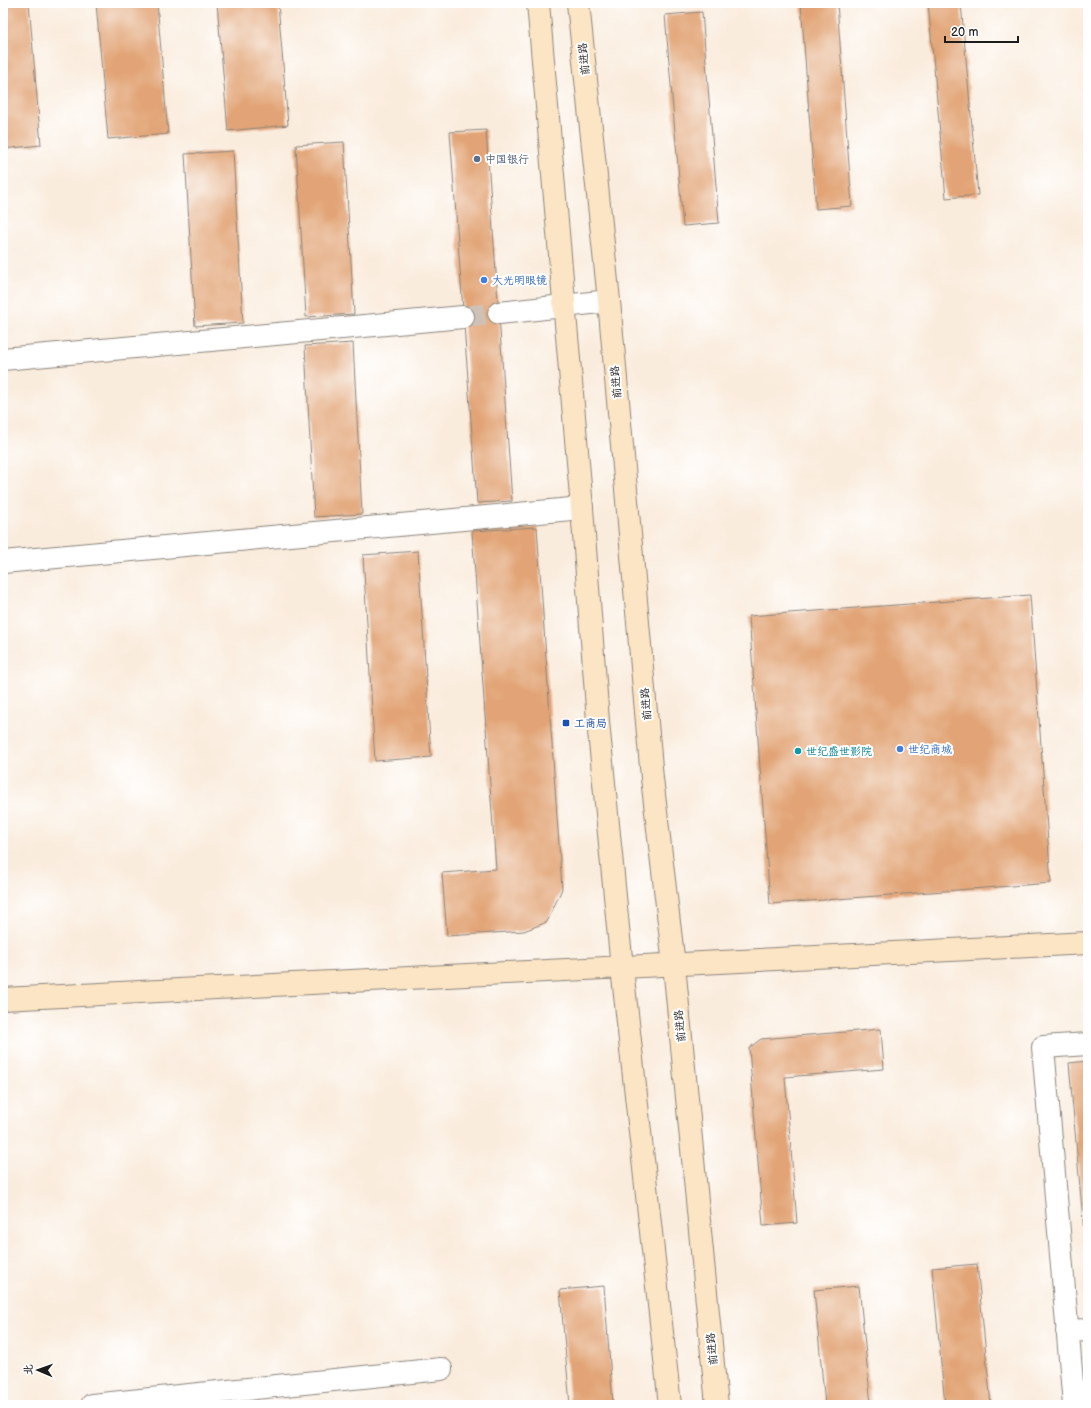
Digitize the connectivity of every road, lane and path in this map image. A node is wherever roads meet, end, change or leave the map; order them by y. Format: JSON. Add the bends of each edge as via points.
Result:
{"nodes":[{"id":1,"x":538,"y":3,"type":"edge"},
{"id":2,"x":578,"y":3,"type":"edge"},
{"id":3,"x":609,"y":301,"type":"junction"},
{"id":4,"x":564,"y":306,"type":"junction"},
{"id":5,"x":499,"y":313,"type":"tunnel mouth"},
{"id":6,"x":463,"y":317,"type":"tunnel mouth"},
{"id":7,"x":3,"y":359,"type":"edge"},
{"id":8,"x":582,"y":508,"type":"junction"},
{"id":9,"x":3,"y":562,"type":"edge"},
{"id":10,"x":1088,"y":943,"type":"edge"},
{"id":11,"x":674,"y":965,"type":"junction"},
{"id":12,"x":622,"y":968,"type":"junction"},
{"id":13,"x":3,"y":999,"type":"edge"},
{"id":14,"x":1088,"y":1044,"type":"edge"},
{"id":15,"x":1078,"y":1331,"type":"edge"},
{"id":16,"x":441,"y":1369,"type":"dead end"},
{"id":17,"x":92,"y":1405,"type":"edge"},
{"id":18,"x":670,"y":1405,"type":"edge"},
{"id":19,"x":717,"y":1405,"type":"edge"},
{"id":20,"x":1074,"y":1405,"type":"edge"}],
"edges":[{"from":1,"to":4,"type":"main road"},
{"from":2,"to":3,"type":"main road","name":"前进路"},
{"from":3,"to":4,"type":"street"},
{"from":3,"to":11,"type":"main road","name":"前进路","via":[[652,778]]},
{"from":4,"to":5,"type":"street"},
{"from":4,"to":8,"type":"main road"},
{"from":6,"to":7,"type":"street"},
{"from":8,"to":9,"type":"street"},
{"from":8,"to":12,"type":"main road","via":[[598,721]]},
{"from":10,"to":11,"type":"main road"},
{"from":11,"to":12,"type":"main road"},
{"from":11,"to":19,"type":"main road","name":"前进路"},
{"from":12,"to":13,"type":"main road"},
{"from":12,"to":18,"type":"main road"},
{"from":14,"to":15,"type":"street","via":[[1043,1047]]},
{"from":15,"to":20,"type":"street"},
{"from":16,"to":17,"type":"street"}]}
